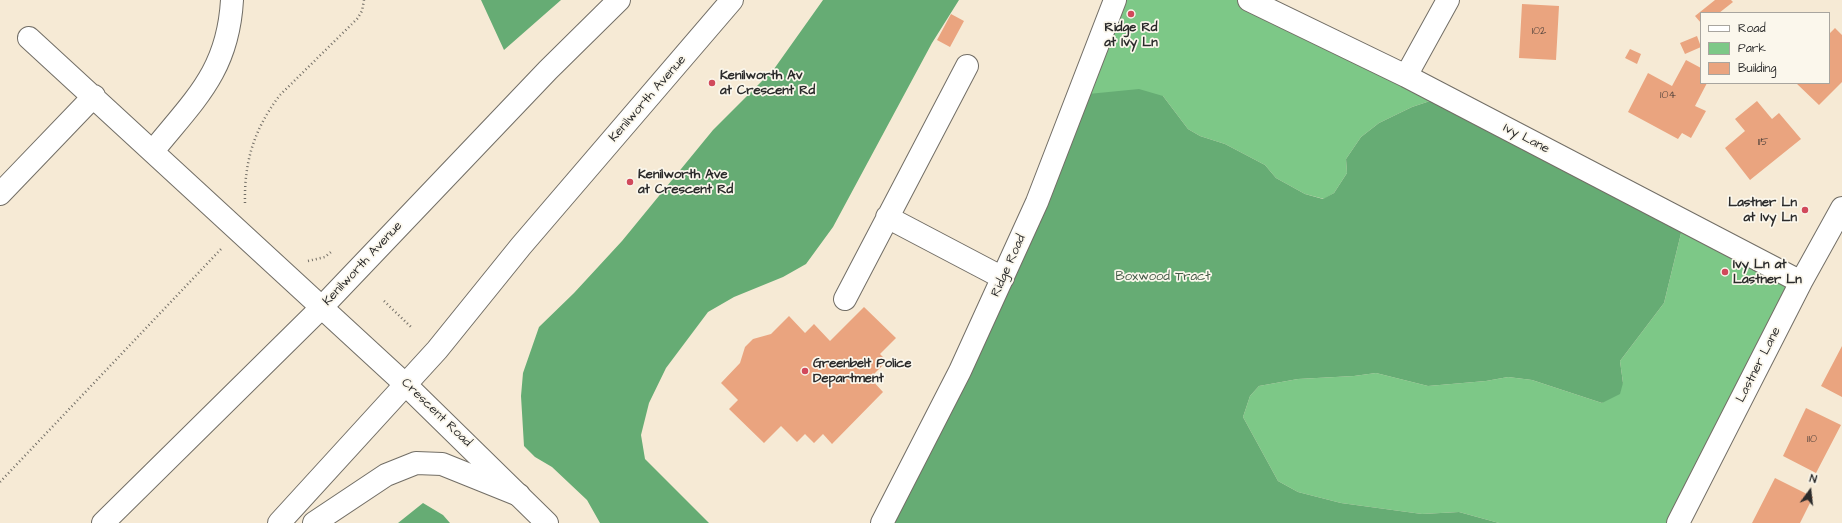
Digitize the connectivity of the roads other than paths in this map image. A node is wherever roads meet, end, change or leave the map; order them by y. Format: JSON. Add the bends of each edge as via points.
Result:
{"nodes":[{"id":1,"x":232,"y":0,"type":"edge"},
{"id":2,"x":619,"y":0,"type":"edge"},
{"id":3,"x":732,"y":0,"type":"edge"},
{"id":4,"x":1115,"y":0,"type":"edge"},
{"id":5,"x":1249,"y":0,"type":"edge"},
{"id":6,"x":1448,"y":0,"type":"edge"},
{"id":7,"x":29,"y":38,"type":"dead end"},
{"id":8,"x":967,"y":66,"type":"dead end"},
{"id":9,"x":1406,"y":76,"type":"junction"},
{"id":10,"x":94,"y":96,"type":"junction"},
{"id":11,"x":153,"y":151,"type":"junction"},
{"id":12,"x":0,"y":194,"type":"edge"},
{"id":13,"x":1842,"y":208,"type":"edge"},
{"id":14,"x":887,"y":217,"type":"junction"},
{"id":15,"x":1004,"y":278,"type":"junction"},
{"id":16,"x":1801,"y":282,"type":"junction"},
{"id":17,"x":845,"y":299,"type":"dead end"},
{"id":18,"x":322,"y":307,"type":"junction"},
{"id":19,"x":406,"y":385,"type":"junction"},
{"id":20,"x":519,"y":495,"type":"junction"},
{"id":21,"x":102,"y":523,"type":"edge"},
{"id":22,"x":279,"y":523,"type":"edge"},
{"id":23,"x":314,"y":523,"type":"edge"},
{"id":24,"x":547,"y":523,"type":"edge"},
{"id":25,"x":882,"y":523,"type":"edge"},
{"id":26,"x":1678,"y":523,"type":"edge"}],
"edges":[{"from":1,"to":11,"type":"street","via":[[227,34],[215,70],[204,88]]},
{"from":2,"to":18,"type":"street","name":"Kenilworth Avenue","via":[[548,70]]},
{"from":3,"to":19,"type":"street","name":"Kenilworth Avenue","via":[[521,246]]},
{"from":4,"to":15,"type":"street","name":"Ridge Road","via":[[1037,202]]},
{"from":5,"to":9,"type":"street","name":"Ivy Lane"},
{"from":6,"to":9,"type":"street"},
{"from":7,"to":10,"type":"street","name":"Crescent Road"},
{"from":8,"to":14,"type":"street"},
{"from":9,"to":16,"type":"street","name":"Ivy Lane"},
{"from":10,"to":11,"type":"street","name":"Crescent Road"},
{"from":10,"to":12,"type":"street"},
{"from":11,"to":18,"type":"street","name":"Crescent Road"},
{"from":13,"to":16,"type":"street","name":"Lastner Lane"},
{"from":14,"to":15,"type":"street"},
{"from":14,"to":17,"type":"street"},
{"from":15,"to":25,"type":"street","name":"Ridge Road","via":[[960,371]]},
{"from":16,"to":26,"type":"street","name":"Lastner Lane"},
{"from":18,"to":19,"type":"street","name":"Crescent Road"},
{"from":18,"to":21,"type":"street","name":"Kenilworth Avenue"},
{"from":19,"to":20,"type":"street","name":"Crescent Road"},
{"from":19,"to":22,"type":"street","name":"Kenilworth Avenue"},
{"from":20,"to":23,"type":"street","via":[[442,464],[416,463],[386,474]]},
{"from":20,"to":24,"type":"street","name":"Crescent Road"}]}
